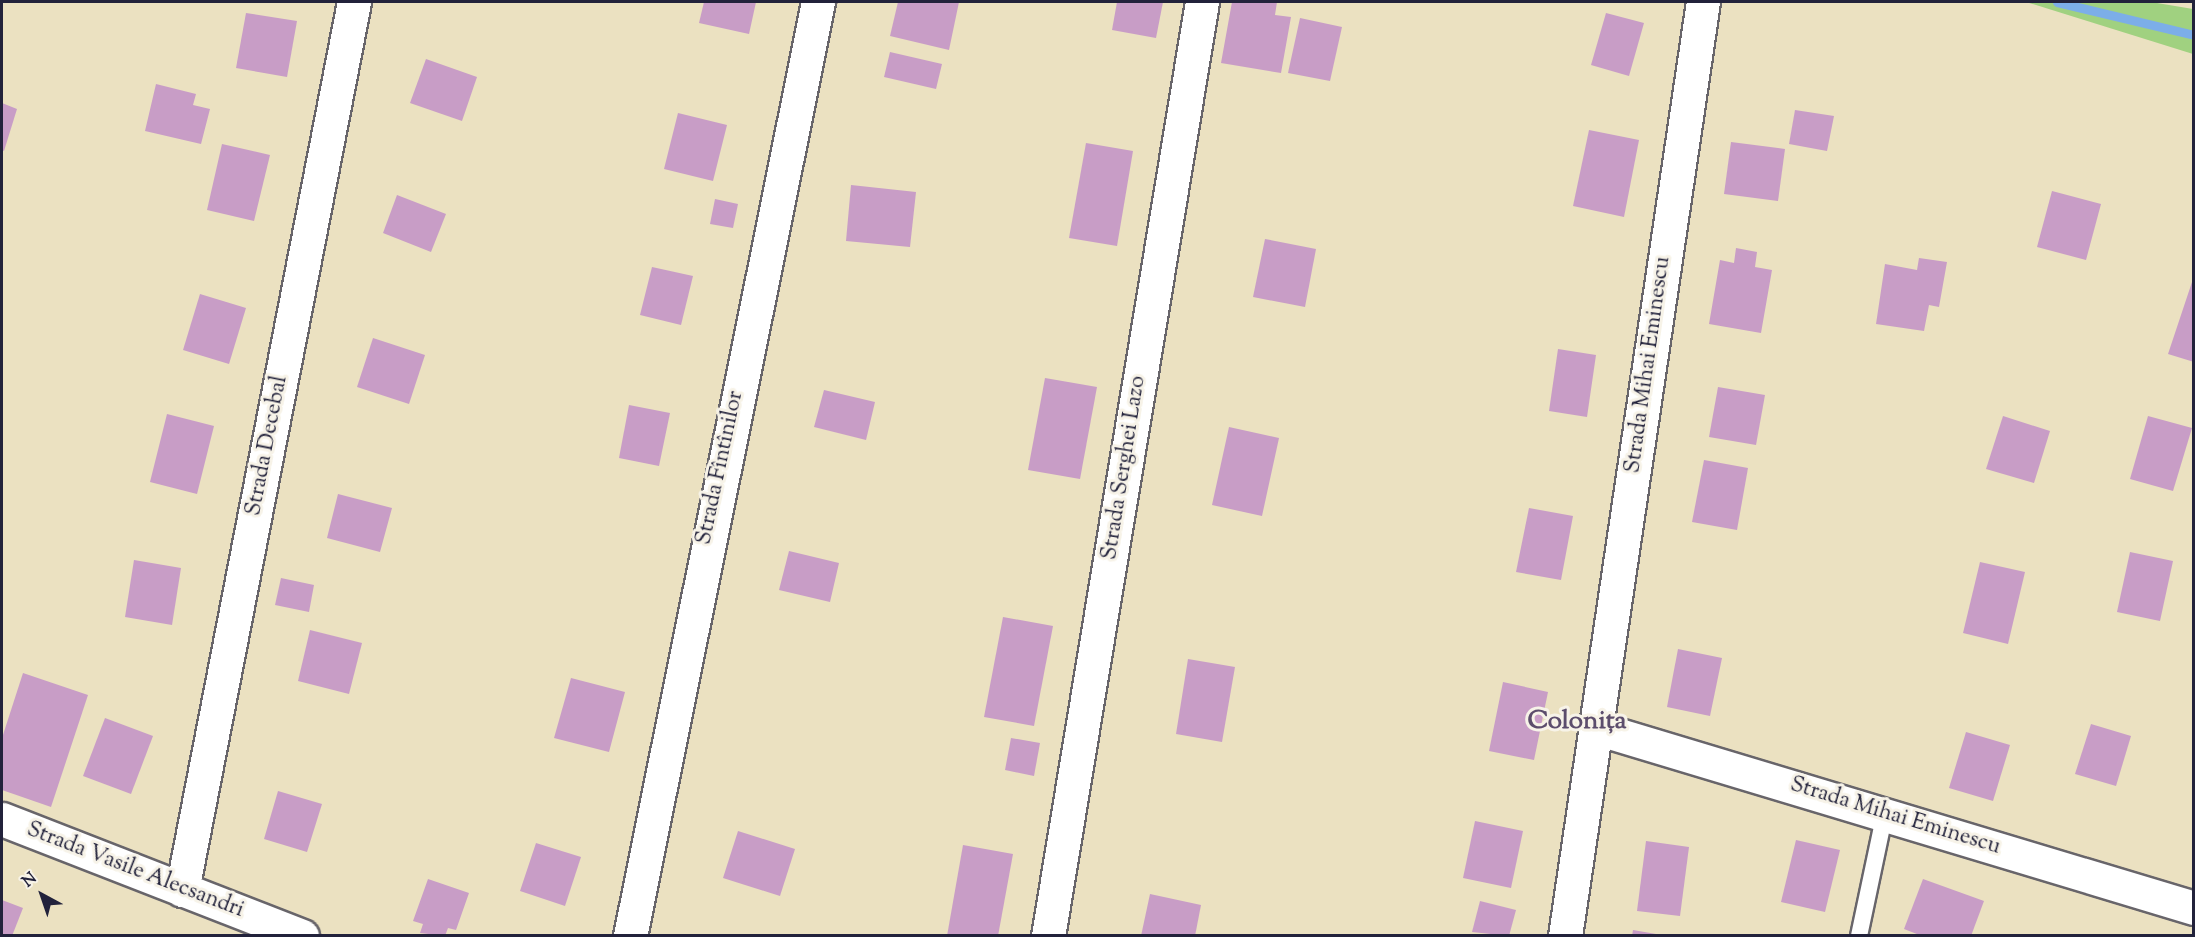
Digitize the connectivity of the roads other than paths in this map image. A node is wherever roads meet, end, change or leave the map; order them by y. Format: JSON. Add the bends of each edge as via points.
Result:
{"nodes":[{"id":1,"x":354,"y":2,"type":"edge"},
{"id":2,"x":818,"y":2,"type":"edge"},
{"id":3,"x":1202,"y":2,"type":"edge"},
{"id":4,"x":1703,"y":2,"type":"edge"},
{"id":5,"x":1596,"y":728,"type":"junction"},
{"id":6,"x":1885,"y":813,"type":"junction"},
{"id":7,"x":2,"y":819,"type":"edge"},
{"id":8,"x":182,"y":890,"type":"junction"},
{"id":9,"x":2193,"y":908,"type":"edge"},
{"id":10,"x":302,"y":936,"type":"edge"},
{"id":11,"x":630,"y":936,"type":"edge"},
{"id":12,"x":1048,"y":936,"type":"edge"},
{"id":13,"x":1565,"y":936,"type":"edge"},
{"id":14,"x":1859,"y":936,"type":"edge"}],
"edges":[{"from":1,"to":8,"type":"street","name":"Strada Decebal"},
{"from":2,"to":11,"type":"street","name":"Strada Fîntînilor"},
{"from":3,"to":12,"type":"street","name":"Strada Serghei Lazo"},
{"from":4,"to":5,"type":"street","name":"Strada Mihai Eminescu"},
{"from":5,"to":6,"type":"street","name":"Strada Mihai Eminescu"},
{"from":5,"to":13,"type":"street","name":"Strada Mihai Eminescu"},
{"from":6,"to":9,"type":"street","name":"Strada Mihai Eminescu"},
{"from":6,"to":14,"type":"lane"},
{"from":7,"to":8,"type":"street","name":"Strada Vasile Alecsandri"},
{"from":8,"to":10,"type":"street","name":"Strada Vasile Alecsandri"}]}
